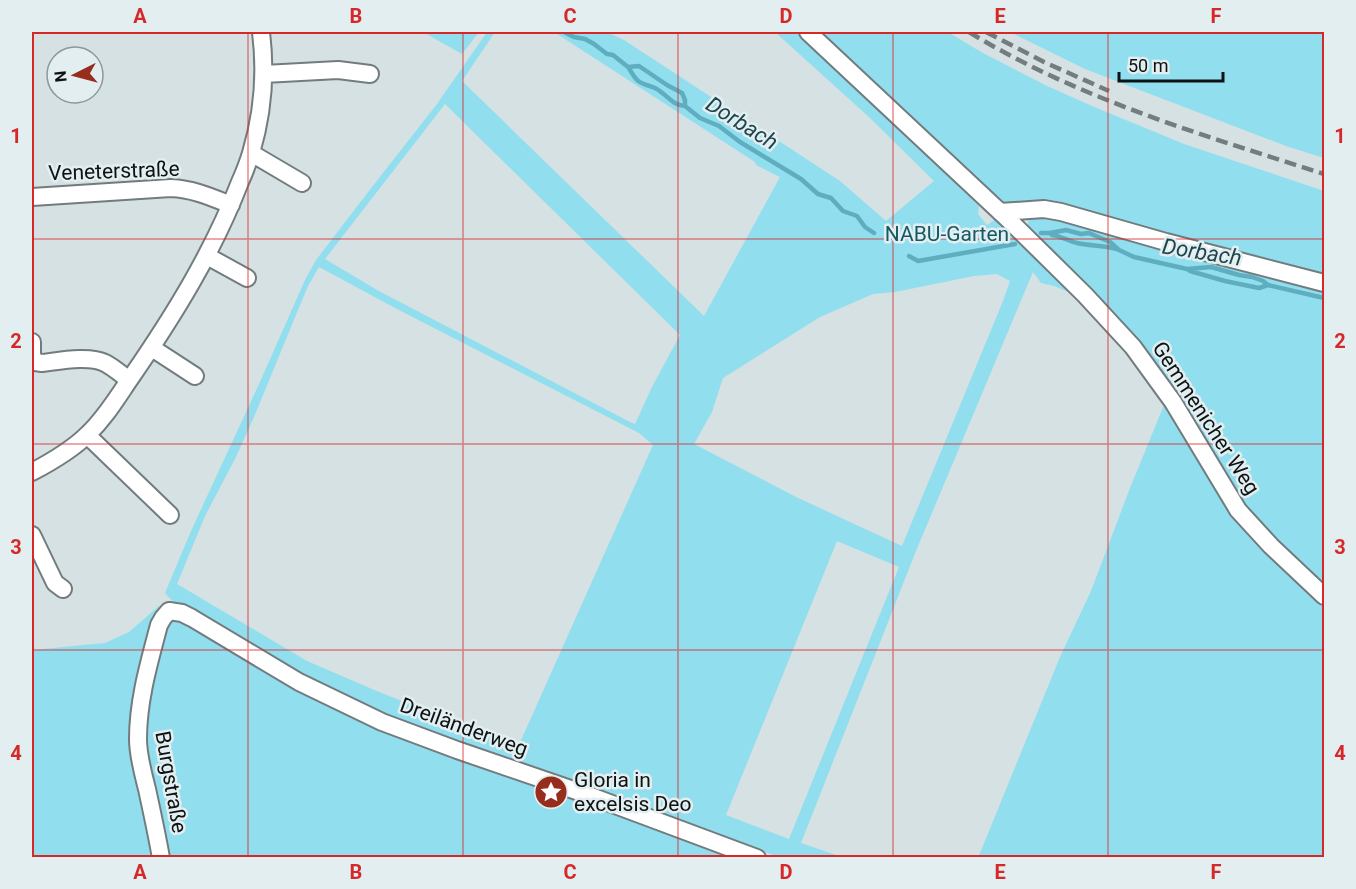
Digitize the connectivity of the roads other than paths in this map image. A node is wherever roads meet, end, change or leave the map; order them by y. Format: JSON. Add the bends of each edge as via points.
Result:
{"nodes":[{"id":1,"x":261,"y":32,"type":"edge"},
{"id":2,"x":808,"y":32,"type":"edge"},
{"id":3,"x":264,"y":74,"type":"junction"},
{"id":4,"x":370,"y":74,"type":"dead end"},
{"id":5,"x":251,"y":153,"type":"junction"},
{"id":6,"x":302,"y":183,"type":"dead end"},
{"id":7,"x":32,"y":197,"type":"edge"},
{"id":8,"x":231,"y":205,"type":"junction"},
{"id":9,"x":1000,"y":212,"type":"junction"},
{"id":10,"x":207,"y":255,"type":"junction"},
{"id":11,"x":247,"y":278,"type":"dead end"},
{"id":12,"x":1324,"y":283,"type":"edge"},
{"id":13,"x":32,"y":342,"type":"edge"},
{"id":14,"x":152,"y":348,"type":"junction"},
{"id":15,"x":195,"y":376,"type":"dead end"},
{"id":16,"x":129,"y":380,"type":"junction"},
{"id":17,"x":87,"y":435,"type":"junction"},
{"id":18,"x":32,"y":472,"type":"edge"},
{"id":19,"x":170,"y":515,"type":"dead end"},
{"id":20,"x":32,"y":535,"type":"edge"},
{"id":21,"x":63,"y":589,"type":"dead end"},
{"id":22,"x":1324,"y":596,"type":"edge"},
{"id":23,"x":169,"y":611,"type":"joint"},
{"id":24,"x":161,"y":858,"type":"edge"},
{"id":25,"x":757,"y":858,"type":"edge"}],
"edges":[{"from":1,"to":3,"type":"street"},
{"from":2,"to":9,"type":"street","name":"Gemmenicher Weg"},
{"from":3,"to":4,"type":"street","via":[[338,70]]},
{"from":3,"to":5,"type":"street"},
{"from":5,"to":6,"type":"street"},
{"from":5,"to":8,"type":"street"},
{"from":7,"to":8,"type":"street","name":"Veneterstraße","via":[[171,188],[200,192]]},
{"from":8,"to":10,"type":"street"},
{"from":9,"to":12,"type":"street","via":[[1062,212]]},
{"from":9,"to":22,"type":"street","name":"Gemmenicher Weg","via":[[1133,347],[1173,402],[1238,510]]},
{"from":10,"to":11,"type":"street"},
{"from":10,"to":14,"type":"street"},
{"from":13,"to":16,"type":"street","via":[[35,362],[97,360]]},
{"from":14,"to":15,"type":"street"},
{"from":14,"to":16,"type":"street"},
{"from":16,"to":17,"type":"street"},
{"from":17,"to":18,"type":"street"},
{"from":17,"to":19,"type":"street"},
{"from":20,"to":21,"type":"street","via":[[55,583]]},
{"from":23,"to":24,"type":"street","name":"Burgstraße","via":[[159,626],[144,681],[137,741]]},
{"from":23,"to":25,"type":"street","name":"Dreiländerweg","via":[[192,618],[299,682],[382,722]]}]}
